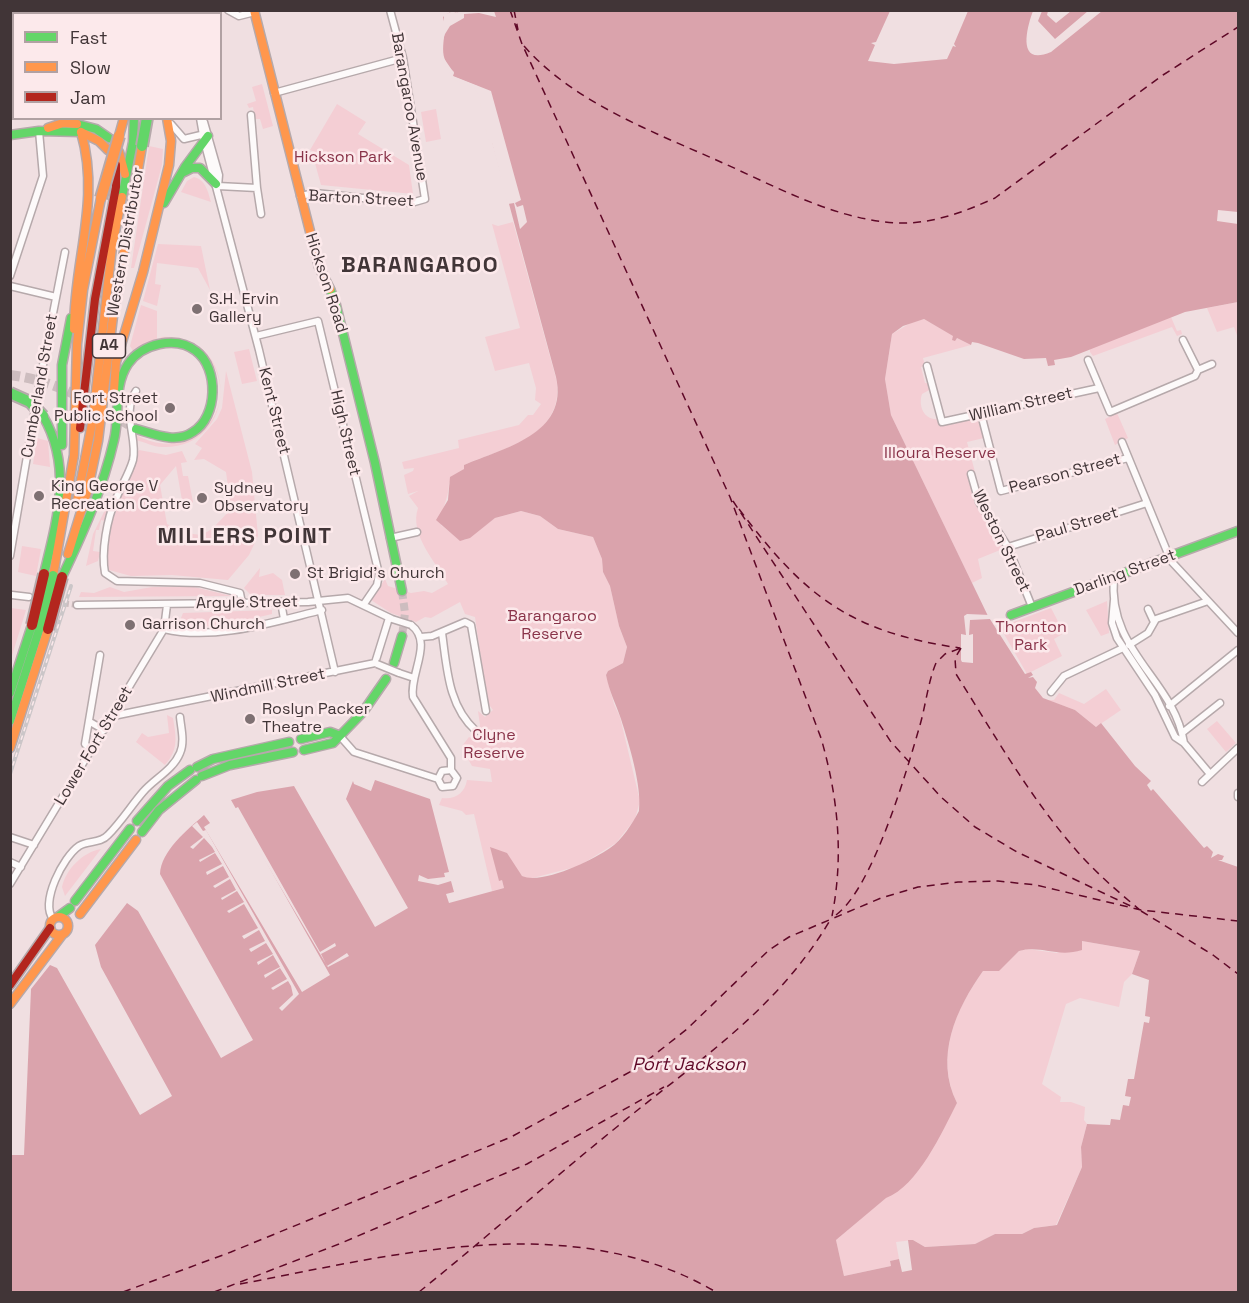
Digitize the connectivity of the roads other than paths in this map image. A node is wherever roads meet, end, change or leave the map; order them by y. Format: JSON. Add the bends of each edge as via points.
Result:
{"nodes":[{"id":1,"x":228,"y":10,"type":"edge"},
{"id":2,"x":390,"y":10,"type":"edge"},
{"id":3,"x":255,"y":11,"type":"edge"},
{"id":4,"x":403,"y":58,"type":"junction"},
{"id":5,"x":274,"y":93,"type":"junction"},
{"id":6,"x":251,"y":115,"type":"dead end"},
{"id":7,"x":94,"y":120,"type":"edge"},
{"id":8,"x":123,"y":120,"type":"edge"},
{"id":9,"x":134,"y":120,"type":"edge"},
{"id":10,"x":147,"y":120,"type":"edge"},
{"id":11,"x":161,"y":120,"type":"edge"},
{"id":12,"x":168,"y":120,"type":"edge"},
{"id":13,"x":169,"y":120,"type":"edge"},
{"id":14,"x":200,"y":120,"type":"edge"},
{"id":15,"x":77,"y":125,"type":"edge"},
{"id":16,"x":39,"y":131,"type":"junction"},
{"id":17,"x":10,"y":135,"type":"edge"},
{"id":18,"x":205,"y":136,"type":"junction"},
{"id":19,"x":112,"y":145,"type":"junction"},
{"id":20,"x":116,"y":165,"type":"dead end"},
{"id":21,"x":180,"y":175,"type":"junction"},
{"id":22,"x":217,"y":185,"type":"junction"},
{"id":23,"x":257,"y":188,"type":"junction"},
{"id":24,"x":300,"y":196,"type":"junction"},
{"id":25,"x":122,"y":198,"type":"junction"},
{"id":26,"x":422,"y":202,"type":"joint"},
{"id":27,"x":261,"y":214,"type":"dead end"},
{"id":28,"x":156,"y":220,"type":"junction"},
{"id":29,"x":65,"y":252,"type":"dead end"},
{"id":30,"x":10,"y":276,"type":"edge"},
{"id":31,"x":10,"y":286,"type":"edge"},
{"id":32,"x":56,"y":297,"type":"junction"},
{"id":33,"x":73,"y":312,"type":"junction"},
{"id":34,"x":126,"y":325,"type":"junction"},
{"id":35,"x":68,"y":326,"type":"junction"},
{"id":36,"x":256,"y":336,"type":"junction"},
{"id":37,"x":1183,"y":340,"type":"dead end"},
{"id":38,"x":77,"y":347,"type":"junction"},
{"id":39,"x":88,"y":358,"type":"junction"},
{"id":40,"x":1088,"y":360,"type":"dead end"},
{"id":41,"x":1212,"y":364,"type":"dead end"},
{"id":42,"x":927,"y":366,"type":"dead end"},
{"id":43,"x":1198,"y":370,"type":"junction"},
{"id":44,"x":67,"y":388,"type":"junction"},
{"id":45,"x":1099,"y":388,"type":"junction"},
{"id":46,"x":136,"y":391,"type":"dead end"},
{"id":47,"x":10,"y":393,"type":"edge"},
{"id":48,"x":981,"y":414,"type":"junction"},
{"id":49,"x":136,"y":429,"type":"tunnel mouth"},
{"id":50,"x":1122,"y":442,"type":"dead end"},
{"id":51,"x":87,"y":452,"type":"junction"},
{"id":52,"x":110,"y":452,"type":"junction"},
{"id":53,"x":61,"y":454,"type":"junction"},
{"id":54,"x":74,"y":455,"type":"junction"},
{"id":55,"x":1128,"y":458,"type":"junction"},
{"id":56,"x":971,"y":474,"type":"dead end"},
{"id":57,"x":1147,"y":503,"type":"junction"},
{"id":58,"x":1239,"y":531,"type":"edge"},
{"id":59,"x":417,"y":532,"type":"dead end"},
{"id":60,"x":390,"y":538,"type":"junction"},
{"id":61,"x":11,"y":544,"type":"edge"},
{"id":62,"x":70,"y":545,"type":"junction"},
{"id":63,"x":1008,"y":547,"type":"junction"},
{"id":64,"x":10,"y":556,"type":"edge"},
{"id":65,"x":1169,"y":556,"type":"junction"},
{"id":66,"x":53,"y":576,"type":"junction"},
{"id":67,"x":1114,"y":577,"type":"junction"},
{"id":68,"x":402,"y":591,"type":"tunnel mouth"},
{"id":69,"x":12,"y":595,"type":"edge"},
{"id":70,"x":29,"y":597,"type":"dead end"},
{"id":71,"x":320,"y":601,"type":"junction"},
{"id":72,"x":1208,"y":601,"type":"junction"},
{"id":73,"x":281,"y":602,"type":"junction"},
{"id":74,"x":242,"y":603,"type":"junction"},
{"id":75,"x":364,"y":604,"type":"junction"},
{"id":76,"x":77,"y":605,"type":"tunnel mouth"},
{"id":77,"x":167,"y":605,"type":"junction"},
{"id":78,"x":1032,"y":608,"type":"junction"},
{"id":79,"x":1148,"y":609,"type":"dead end"},
{"id":80,"x":322,"y":610,"type":"junction"},
{"id":81,"x":1011,"y":615,"type":"dead end"},
{"id":82,"x":391,"y":618,"type":"junction"},
{"id":83,"x":284,"y":619,"type":"junction"},
{"id":84,"x":1154,"y":622,"type":"junction"},
{"id":85,"x":164,"y":629,"type":"junction"},
{"id":86,"x":442,"y":633,"type":"junction"},
{"id":87,"x":1239,"y":633,"type":"edge"},
{"id":88,"x":402,"y":636,"type":"tunnel mouth"},
{"id":89,"x":421,"y":637,"type":"junction"},
{"id":90,"x":1126,"y":646,"type":"junction"},
{"id":91,"x":1239,"y":650,"type":"edge"},
{"id":92,"x":100,"y":655,"type":"dead end"},
{"id":93,"x":376,"y":664,"type":"junction"},
{"id":94,"x":396,"y":668,"type":"junction"},
{"id":95,"x":335,"y":672,"type":"junction"},
{"id":96,"x":414,"y":678,"type":"junction"},
{"id":97,"x":386,"y":679,"type":"dead end"},
{"id":98,"x":1051,"y":692,"type":"dead end"},
{"id":99,"x":10,"y":693,"type":"edge"},
{"id":100,"x":1220,"y":703,"type":"dead end"},
{"id":101,"x":1169,"y":706,"type":"junction"},
{"id":102,"x":486,"y":711,"type":"dead end"},
{"id":103,"x":113,"y":716,"type":"junction"},
{"id":104,"x":180,"y":717,"type":"dead end"},
{"id":105,"x":10,"y":721,"type":"edge"},
{"id":106,"x":90,"y":722,"type":"junction"},
{"id":107,"x":104,"y":730,"type":"junction"},
{"id":108,"x":476,"y":731,"type":"dead end"},
{"id":109,"x":1182,"y":733,"type":"junction"},
{"id":110,"x":338,"y":735,"type":"junction"},
{"id":111,"x":1184,"y":743,"type":"junction"},
{"id":112,"x":303,"y":744,"type":"dead end"},
{"id":113,"x":291,"y":747,"type":"dead end"},
{"id":114,"x":10,"y":748,"type":"edge"},
{"id":115,"x":1239,"y":748,"type":"edge"},
{"id":116,"x":92,"y":751,"type":"junction"},
{"id":117,"x":451,"y":770,"type":"junction"},
{"id":118,"x":196,"y":773,"type":"junction"},
{"id":119,"x":1210,"y":774,"type":"junction"},
{"id":120,"x":438,"y":779,"type":"junction"},
{"id":121,"x":1202,"y":782,"type":"dead end"},
{"id":122,"x":10,"y":837,"type":"edge"},
{"id":123,"x":34,"y":845,"type":"junction"},
{"id":124,"x":10,"y":864,"type":"edge"},
{"id":125,"x":21,"y":867,"type":"junction"},
{"id":126,"x":10,"y":884,"type":"edge"},
{"id":127,"x":72,"y":918,"type":"junction"},
{"id":128,"x":54,"y":921,"type":"junction"},
{"id":129,"x":10,"y":985,"type":"edge"},
{"id":130,"x":10,"y":1004,"type":"edge"}],
"edges":[{"from":1,"to":3,"type":"street","via":[[239,16]]},
{"from":2,"to":4,"type":"street","name":"Barangaroo Avenue"},
{"from":3,"to":5,"type":"main road","name":"Hickson Road"},
{"from":4,"to":5,"type":"street"},
{"from":4,"to":26,"type":"street","name":"Barangaroo Avenue","via":[[425,197]]},
{"from":5,"to":24,"type":"main road","name":"Hickson Road"},
{"from":6,"to":23,"type":"street"},
{"from":7,"to":19,"type":"main road"},
{"from":8,"to":38,"type":"main road","name":"Western Distributor","number":"A4","bridge":true,"via":[[101,198],[83,290]]},
{"from":9,"to":25,"type":"main road"},
{"from":10,"to":62,"type":"main road","name":"Western Distributor","number":"A4","bridge":true,"via":[[112,316],[98,441]]},
{"from":11,"to":34,"type":"main road","via":[[166,162]]},
{"from":12,"to":28,"type":"main road","via":[[170,157]]},
{"from":13,"to":18,"type":"street","via":[[182,138]]},
{"from":14,"to":18,"type":"street","name":"Kent Street"},
{"from":15,"to":16,"type":"main road"},
{"from":15,"to":19,"type":"main road"},
{"from":15,"to":33,"type":"main road","via":[[91,163],[91,194]]},
{"from":16,"to":17,"type":"main road"},
{"from":16,"to":30,"type":"street","via":[[43,176]]},
{"from":18,"to":21,"type":"main road"},
{"from":18,"to":22,"type":"street","name":"Kent Street"},
{"from":19,"to":25,"type":"main road","via":[[125,179]]},
{"from":20,"to":39,"type":"main road","via":[[116,187]]},
{"from":21,"to":22,"type":"main road","via":[[190,168],[201,168]]},
{"from":21,"to":28,"type":"main road"},
{"from":22,"to":23,"type":"street"},
{"from":22,"to":36,"type":"street","name":"Kent Street"},
{"from":23,"to":27,"type":"street"},
{"from":24,"to":26,"type":"street","name":"Barton Street","via":[[315,193]]},
{"from":24,"to":60,"type":"main road","name":"Hickson Road","via":[[319,267],[335,301]]},
{"from":25,"to":51,"type":"main road","via":[[107,281]]},
{"from":28,"to":34,"type":"main road"},
{"from":29,"to":32,"type":"street","name":"Cumberland Street"},
{"from":31,"to":32,"type":"street"},
{"from":32,"to":61,"type":"street","name":"Cumberland Street"},
{"from":33,"to":35,"type":"main road"},
{"from":33,"to":38,"type":"main road"},
{"from":34,"to":52,"type":"main road","via":[[116,362]]},
{"from":35,"to":44,"type":"main road"},
{"from":35,"to":53,"type":"main road","via":[[61,387]]},
{"from":36,"to":71,"type":"street","name":"Kent Street"},
{"from":36,"to":75,"type":"street","name":"High Street","via":[[318,321],[379,574],[377,585]]},
{"from":37,"to":43,"type":"street"},
{"from":38,"to":44,"type":"main road"},
{"from":38,"to":54,"type":"main road"},
{"from":39,"to":51,"type":"main road"},
{"from":39,"to":54,"type":"main road"},
{"from":40,"to":45,"type":"street"},
{"from":41,"to":43,"type":"street"},
{"from":42,"to":48,"type":"street","name":"William Street","via":[[942,422]]},
{"from":43,"to":45,"type":"street","via":[[1195,376],[1110,412]]},
{"from":44,"to":53,"type":"main road"},
{"from":45,"to":48,"type":"street","name":"William Street"},
{"from":46,"to":74,"type":"street","via":[[130,417],[134,451],[114,504],[105,547],[107,576],[123,582],[200,583],[240,593]]},
{"from":47,"to":53,"type":"main road","bridge":true,"via":[[30,402],[43,416]]},
{"from":48,"to":55,"type":"street","name":"Pearson Street","via":[[1000,491]]},
{"from":49,"to":52,"type":"main road","via":[[172,438],[191,432],[203,422],[213,402],[214,383],[205,362],[194,351],[164,343],[142,350],[131,359],[121,380]]},
{"from":50,"to":55,"type":"street"},
{"from":51,"to":62,"type":"main road"},
{"from":52,"to":66,"type":"main road","via":[[89,519]]},
{"from":53,"to":66,"type":"main road"},
{"from":54,"to":66,"type":"main road"},
{"from":55,"to":57,"type":"street"},
{"from":56,"to":63,"type":"street","name":"Weston Street","via":[[979,502]]},
{"from":57,"to":63,"type":"street","name":"Paul Street"},
{"from":57,"to":65,"type":"street"},
{"from":58,"to":65,"type":"main road","name":"Darling Street"},
{"from":59,"to":60,"type":"street"},
{"from":60,"to":68,"type":"main road","name":"Hickson Road"},
{"from":61,"to":64,"type":"street","name":"Cumberland Street"},
{"from":62,"to":66,"type":"main road","name":"Western Distributor","number":"A4"},
{"from":63,"to":78,"type":"street","name":"Weston Street"},
{"from":65,"to":67,"type":"main road","name":"Darling Street"},
{"from":65,"to":72,"type":"street"},
{"from":66,"to":99,"type":"main road","bridge":true},
{"from":66,"to":105,"type":"main road","bridge":true},
{"from":66,"to":114,"type":"main road","bridge":true},
{"from":67,"to":78,"type":"main road","name":"Darling Street"},
{"from":67,"to":90,"type":"street","via":[[1112,623]]},
{"from":69,"to":70,"type":"street"},
{"from":71,"to":73,"type":"street","name":"Argyle Street"},
{"from":71,"to":75,"type":"street","name":"Argyle Street","via":[[348,598]]},
{"from":71,"to":80,"type":"street","name":"Kent Street"},
{"from":72,"to":84,"type":"street"},
{"from":72,"to":87,"type":"street"},
{"from":73,"to":74,"type":"street","name":"Argyle Street"},
{"from":73,"to":83,"type":"street"},
{"from":74,"to":77,"type":"street","name":"Argyle Street"},
{"from":75,"to":82,"type":"street","name":"Argyle Street"},
{"from":76,"to":77,"type":"street","name":"Argyle Street"},
{"from":77,"to":85,"type":"street","name":"Lower Fort Street"},
{"from":78,"to":81,"type":"main road","name":"Darling Street"},
{"from":79,"to":84,"type":"street"},
{"from":80,"to":83,"type":"street"},
{"from":80,"to":95,"type":"street","name":"Kent Street"},
{"from":82,"to":89,"type":"street","name":"Argyle Street","bridge":true,"via":[[411,625]]},
{"from":82,"to":93,"type":"street"},
{"from":83,"to":85,"type":"street","via":[[192,633]]},
{"from":84,"to":90,"type":"street","via":[[1148,633]]},
{"from":85,"to":103,"type":"street","name":"Lower Fort Street"},
{"from":86,"to":89,"type":"street"},
{"from":86,"to":102,"type":"street","via":[[465,622],[472,627]]},
{"from":86,"to":108,"type":"street","via":[[451,693],[467,723]]},
{"from":88,"to":94,"type":"main road"},
{"from":89,"to":96,"type":"street"},
{"from":90,"to":98,"type":"street","via":[[1064,676]]},
{"from":90,"to":101,"type":"street"},
{"from":90,"to":111,"type":"street","via":[[1175,737]]},
{"from":91,"to":101,"type":"street"},
{"from":92,"to":106,"type":"street"},
{"from":93,"to":94,"type":"street","bridge":true},
{"from":93,"to":95,"type":"street","name":"Windmill Street"},
{"from":94,"to":96,"type":"street"},
{"from":95,"to":103,"type":"street","name":"Windmill Street"},
{"from":96,"to":117,"type":"street","via":[[414,701],[451,758]]},
{"from":97,"to":110,"type":"main road","via":[[363,712]]},
{"from":100,"to":109,"type":"street"},
{"from":101,"to":109,"type":"street"},
{"from":103,"to":107,"type":"street","name":"Lower Fort Street"},
{"from":104,"to":128,"type":"street","via":[[183,746],[176,760],[143,791],[108,836],[80,846],[60,869],[50,904]]},
{"from":106,"to":107,"type":"street"},
{"from":106,"to":116,"type":"street","via":[[85,744]]},
{"from":107,"to":116,"type":"street","name":"Lower Fort Street"},
{"from":109,"to":111,"type":"street"},
{"from":110,"to":112,"type":"main road","via":[[330,732]]},
{"from":110,"to":120,"type":"street","via":[[358,754]]},
{"from":111,"to":119,"type":"street"},
{"from":113,"to":118,"type":"main road"},
{"from":115,"to":119,"type":"street"},
{"from":116,"to":123,"type":"street","name":"Lower Fort Street"},
{"from":117,"to":120,"type":"street","via":[[442,771]]},
{"from":117,"to":120,"type":"street","via":[[456,778],[453,786],[444,788]]},
{"from":118,"to":127,"type":"main road","via":[[159,810]]},
{"from":118,"to":127,"type":"main road","via":[[180,776],[151,803]]},
{"from":119,"to":121,"type":"street"},
{"from":122,"to":123,"type":"street"},
{"from":123,"to":125,"type":"street","name":"Lower Fort Street"},
{"from":124,"to":125,"type":"street"},
{"from":125,"to":126,"type":"street","name":"Lower Fort Street"},
{"from":127,"to":128,"type":"main road"},
{"from":127,"to":128,"type":"main road","via":[[54,933]]},
{"from":127,"to":130,"type":"main road"},
{"from":128,"to":129,"type":"main road","via":[[42,944]]}]}
